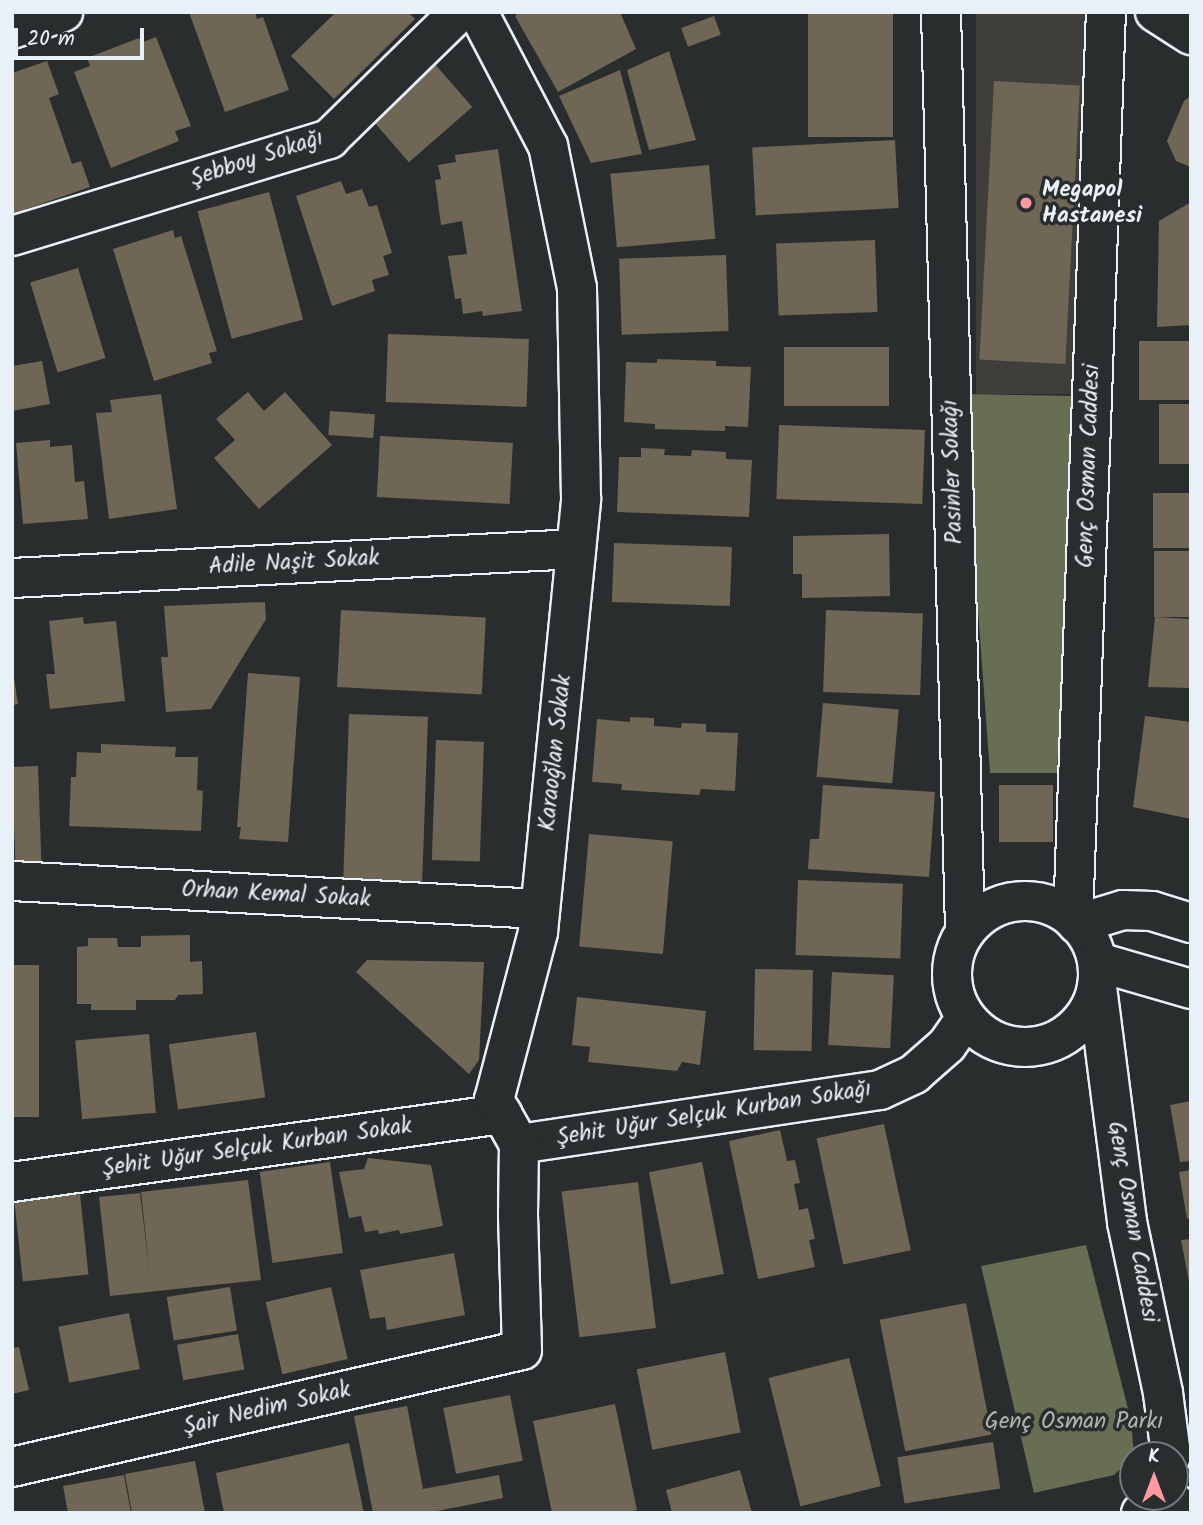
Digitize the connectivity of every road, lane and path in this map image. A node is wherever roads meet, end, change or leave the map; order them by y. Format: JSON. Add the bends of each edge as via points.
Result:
{"nodes":[{"id":1,"x":63,"y":12,"type":"edge"},
{"id":2,"x":460,"y":12,"type":"edge"},
{"id":3,"x":478,"y":12,"type":"edge"},
{"id":4,"x":941,"y":12,"type":"edge"},
{"id":5,"x":1105,"y":12,"type":"edge"},
{"id":6,"x":1155,"y":12,"type":"edge"},
{"id":7,"x":12,"y":29,"type":"edge"},
{"id":8,"x":1191,"y":35,"type":"edge"},
{"id":9,"x":12,"y":236,"type":"edge"},
{"id":10,"x":576,"y":549,"type":"junction"},
{"id":11,"x":12,"y":578,"type":"edge"},
{"id":12,"x":12,"y":881,"type":"edge"},
{"id":13,"x":540,"y":909,"type":"junction"},
{"id":14,"x":1075,"y":921,"type":"junction"},
{"id":15,"x":1191,"y":923,"type":"edge"},
{"id":16,"x":965,"y":931,"type":"junction"},
{"id":17,"x":1098,"y":975,"type":"junction"},
{"id":18,"x":1191,"y":989,"type":"edge"},
{"id":19,"x":966,"y":1018,"type":"junction"},
{"id":20,"x":510,"y":1129,"type":"junction"},
{"id":21,"x":12,"y":1182,"type":"edge"},
{"id":22,"x":522,"y":1350,"type":"joint"},
{"id":23,"x":1169,"y":1441,"type":"edge"},
{"id":24,"x":12,"y":1467,"type":"edge"}],
"edges":[{"from":1,"to":7,"type":"street"},
{"from":2,"to":9,"type":"street","name":"Şebboy Sokağı","via":[[329,139]]},
{"from":3,"to":10,"type":"street","name":"Karaoğlan Sokak","via":[[548,146],[577,288],[582,498]]},
{"from":4,"to":16,"type":"street","name":"Pasinler Sokağı"},
{"from":5,"to":14,"type":"street","name":"Genç Osman Caddesi"},
{"from":6,"to":8,"type":"street"},
{"from":10,"to":11,"type":"street","name":"Adile Naşit Sokak"},
{"from":10,"to":13,"type":"street","name":"Karaoğlan Sokak"},
{"from":12,"to":13,"type":"street","name":"Orhan Kemal Sokak"},
{"from":13,"to":20,"type":"street","name":"Karaoğlan Sokak","via":[[494,1100]]},
{"from":14,"to":15,"type":"street","via":[[1124,909],[1152,911]]},
{"from":14,"to":16,"type":"street","via":[[1052,906],[1015,902],[982,915]]},
{"from":14,"to":17,"type":"street","via":[[1090,939]]},
{"from":16,"to":19,"type":"street","via":[[954,952],[951,975]]},
{"from":17,"to":18,"type":"street"},
{"from":17,"to":19,"type":"street","via":[[1089,1011],[1073,1030],[1051,1043],[1026,1048],[1003,1045],[983,1035]]},
{"from":17,"to":23,"type":"street","name":"Genç Osman Caddesi","via":[[1127,1223]]},
{"from":19,"to":20,"type":"street","name":"Şehit Uğur Selçuk Kurban Sokağı","via":[[947,1045],[914,1074],[880,1090]]},
{"from":20,"to":21,"type":"street","name":"Şehit Uğur Selçuk Kurban Sokak"},
{"from":20,"to":22,"type":"street","name":"Karaoğlan Sokak"},
{"from":22,"to":24,"type":"street","name":"Şair Nedim Sokak"}]}
